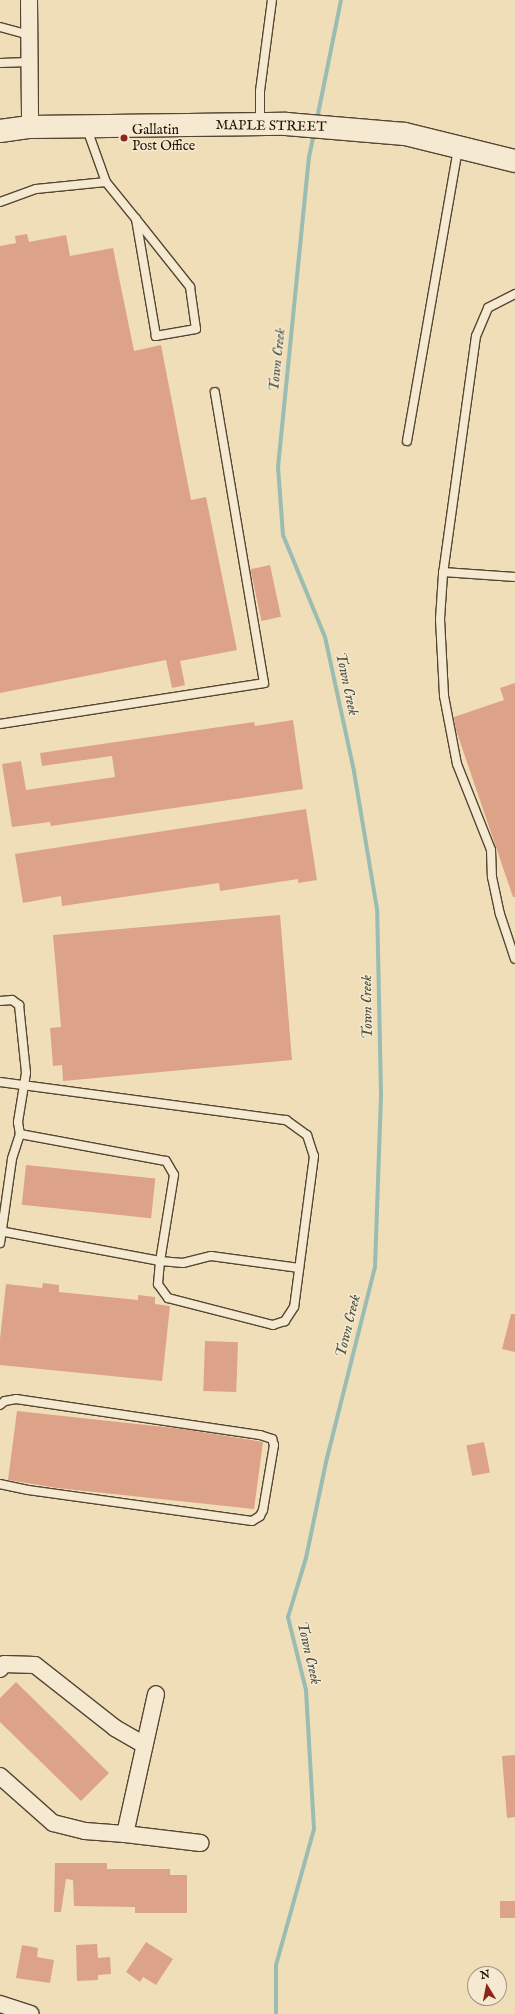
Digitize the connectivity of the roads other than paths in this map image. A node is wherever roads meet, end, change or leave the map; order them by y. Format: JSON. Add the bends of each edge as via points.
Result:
{"nodes":[{"id":1,"x":28,"y":0,"type":"edge"},
{"id":2,"x":272,"y":0,"type":"edge"},
{"id":3,"x":0,"y":27,"type":"edge"},
{"id":4,"x":29,"y":35,"type":"junction"},
{"id":5,"x":29,"y":62,"type":"junction"},
{"id":6,"x":0,"y":63,"type":"edge"},
{"id":7,"x":260,"y":124,"type":"junction"},
{"id":8,"x":86,"y":126,"type":"junction"},
{"id":9,"x":30,"y":127,"type":"junction"},
{"id":10,"x":0,"y":131,"type":"edge"},
{"id":11,"x":458,"y":147,"type":"junction"},
{"id":12,"x":515,"y":161,"type":"edge"},
{"id":13,"x":106,"y":182,"type":"junction"},
{"id":14,"x":0,"y":202,"type":"edge"},
{"id":15,"x":136,"y":219,"type":"junction"},
{"id":16,"x":515,"y":294,"type":"edge"},
{"id":17,"x":215,"y":392,"type":"dead end"},
{"id":18,"x":407,"y":441,"type":"dead end"},
{"id":19,"x":443,"y":572,"type":"junction"},
{"id":20,"x":515,"y":577,"type":"edge"},
{"id":21,"x":0,"y":724,"type":"edge"},
{"id":22,"x":515,"y":959,"type":"edge"},
{"id":23,"x":0,"y":1000,"type":"edge"},
{"id":24,"x":0,"y":1082,"type":"edge"},
{"id":25,"x":23,"y":1085,"type":"junction"},
{"id":26,"x":20,"y":1134,"type":"junction"},
{"id":27,"x":1,"y":1231,"type":"edge"},
{"id":28,"x":0,"y":1243,"type":"edge"},
{"id":29,"x":160,"y":1261,"type":"junction"},
{"id":30,"x":299,"y":1268,"type":"junction"},
{"id":31,"x":0,"y":1405,"type":"edge"},
{"id":32,"x":0,"y":1484,"type":"edge"},
{"id":33,"x":0,"y":1669,"type":"edge"},
{"id":34,"x":156,"y":1694,"type":"dead end"},
{"id":35,"x":145,"y":1746,"type":"junction"},
{"id":36,"x":0,"y":1776,"type":"edge"},
{"id":37,"x":125,"y":1834,"type":"junction"},
{"id":38,"x":200,"y":1843,"type":"dead end"},
{"id":39,"x":0,"y":2004,"type":"edge"},
{"id":40,"x":30,"y":2014,"type":"edge"}],
"edges":[{"from":1,"to":4,"type":"street"},
{"from":2,"to":7,"type":"lane","via":[[260,91]]},
{"from":3,"to":4,"type":"lane"},
{"from":4,"to":5,"type":"street"},
{"from":5,"to":6,"type":"lane"},
{"from":5,"to":9,"type":"street"},
{"from":7,"to":8,"type":"street","name":"MAPLE STREET"},
{"from":7,"to":11,"type":"street","name":"MAPLE STREET","via":[[405,134]]},
{"from":8,"to":9,"type":"street","name":"MAPLE STREET"},
{"from":8,"to":13,"type":"lane"},
{"from":9,"to":10,"type":"street","name":"MAPLE STREET"},
{"from":11,"to":12,"type":"street","name":"MAPLE STREET"},
{"from":11,"to":18,"type":"lane"},
{"from":13,"to":14,"type":"lane","via":[[36,189]]},
{"from":13,"to":15,"type":"lane"},
{"from":15,"to":15,"type":"lane","via":[[190,286],[196,329],[156,336]]},
{"from":16,"to":19,"type":"lane","via":[[488,308],[476,336]]},
{"from":17,"to":21,"type":"lane","via":[[264,683]]},
{"from":19,"to":20,"type":"lane"},
{"from":19,"to":22,"type":"lane","via":[[441,655],[450,730],[458,764],[491,850],[492,877],[500,914]]},
{"from":23,"to":25,"type":"lane","via":[[12,1000],[19,1005],[26,1073]]},
{"from":24,"to":25,"type":"lane"},
{"from":25,"to":26,"type":"lane","via":[[18,1122]]},
{"from":25,"to":30,"type":"lane","via":[[286,1120],[307,1135],[314,1156]]},
{"from":26,"to":27,"type":"lane","via":[[12,1159]]},
{"from":26,"to":29,"type":"lane","via":[[166,1161],[174,1175]]},
{"from":27,"to":28,"type":"lane"},
{"from":27,"to":29,"type":"lane"},
{"from":29,"to":30,"type":"lane","via":[[183,1263],[211,1256]]},
{"from":29,"to":30,"type":"lane","via":[[158,1284],[168,1298],[273,1325],[285,1321],[294,1307]]},
{"from":31,"to":32,"type":"lane","via":[[16,1399],[260,1435],[272,1438],[274,1444],[263,1510],[260,1516],[252,1521]]},
{"from":33,"to":35,"type":"street","via":[[4,1664],[34,1665],[115,1728]]},
{"from":34,"to":35,"type":"street"},
{"from":35,"to":37,"type":"street"},
{"from":36,"to":37,"type":"street","via":[[53,1823],[85,1831]]},
{"from":37,"to":38,"type":"street"},
{"from":39,"to":40,"type":"street"}]}
